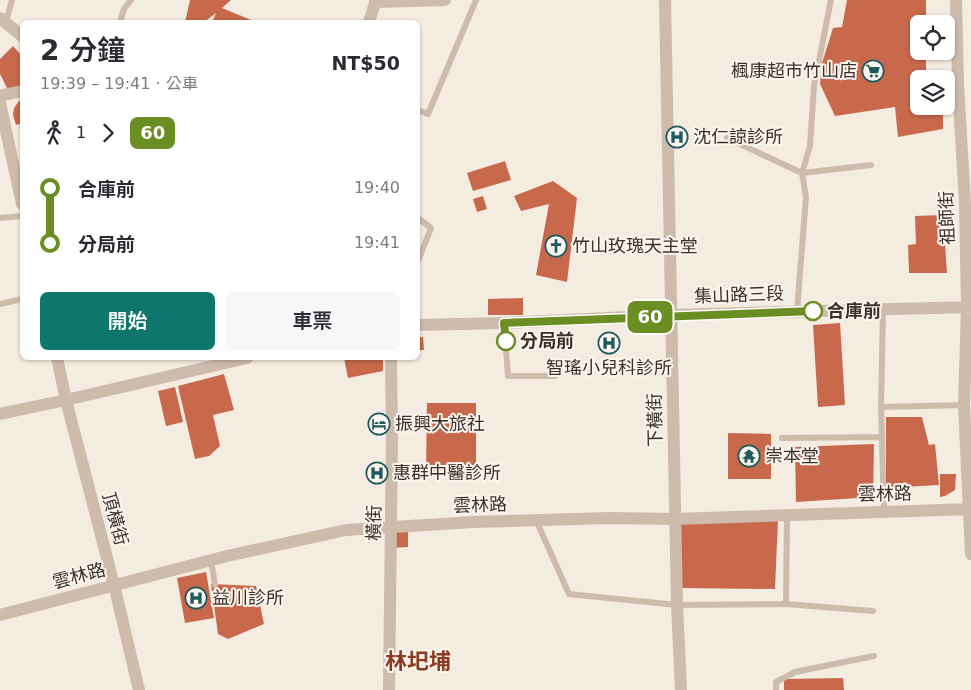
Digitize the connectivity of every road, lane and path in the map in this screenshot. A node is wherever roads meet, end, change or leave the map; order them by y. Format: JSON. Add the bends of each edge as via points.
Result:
{"nodes":[{"id":1,"x":12,"y":0,"type":"edge"},
{"id":2,"x":131,"y":0,"type":"edge"},
{"id":3,"x":375,"y":0,"type":"edge"},
{"id":4,"x":445,"y":0,"type":"edge"},
{"id":5,"x":476,"y":0,"type":"edge"},
{"id":6,"x":666,"y":0,"type":"edge"},
{"id":7,"x":832,"y":0,"type":"edge"},
{"id":8,"x":956,"y":0,"type":"edge"},
{"id":9,"x":3,"y":20,"type":"edge"},
{"id":10,"x":121,"y":20,"type":"edge"},
{"id":11,"x":370,"y":20,"type":"edge"},
{"id":12,"x":20,"y":34,"type":"edge"},
{"id":13,"x":20,"y":91,"type":"edge"},
{"id":14,"x":0,"y":96,"type":"edge"},
{"id":15,"x":0,"y":104,"type":"edge"},
{"id":16,"x":420,"y":111,"type":"edge"},
{"id":17,"x":727,"y":138,"type":"dead end"},
{"id":18,"x":871,"y":165,"type":"dead end"},
{"id":19,"x":802,"y":173,"type":"junction"},
{"id":20,"x":967,"y":174,"type":"edge"},
{"id":21,"x":20,"y":195,"type":"edge"},
{"id":22,"x":968,"y":203,"type":"edge"},
{"id":23,"x":20,"y":216,"type":"edge"},
{"id":24,"x":0,"y":218,"type":"edge"},
{"id":25,"x":420,"y":220,"type":"edge"},
{"id":26,"x":420,"y":256,"type":"edge"},
{"id":27,"x":20,"y":299,"type":"edge"},
{"id":28,"x":0,"y":304,"type":"edge"},
{"id":29,"x":969,"y":307,"type":"edge"},
{"id":30,"x":883,"y":310,"type":"junction"},
{"id":31,"x":798,"y":311,"type":"junction"},
{"id":32,"x":671,"y":316,"type":"junction"},
{"id":33,"x":504,"y":323,"type":"junction"},
{"id":34,"x":420,"y":325,"type":"edge"},
{"id":35,"x":57,"y":360,"type":"edge"},
{"id":36,"x":238,"y":360,"type":"edge"},
{"id":37,"x":391,"y":360,"type":"edge"},
{"id":38,"x":555,"y":376,"type":"dead end"},
{"id":39,"x":968,"y":380,"type":"edge"},
{"id":40,"x":66,"y":400,"type":"junction"},
{"id":41,"x":964,"y":405,"type":"junction"},
{"id":42,"x":881,"y":407,"type":"junction"},
{"id":43,"x":0,"y":414,"type":"edge"},
{"id":44,"x":968,"y":436,"type":"edge"},
{"id":45,"x":882,"y":437,"type":"junction"},
{"id":46,"x":782,"y":438,"type":"dead end"},
{"id":47,"x":970,"y":509,"type":"edge"},
{"id":48,"x":884,"y":511,"type":"junction"},
{"id":49,"x":787,"y":514,"type":"junction"},
{"id":50,"x":675,"y":519,"type":"junction"},
{"id":51,"x":536,"y":520,"type":"junction"},
{"id":52,"x":391,"y":527,"type":"junction"},
{"id":53,"x":971,"y":554,"type":"edge"},
{"id":54,"x":211,"y":560,"type":"junction"},
{"id":55,"x":215,"y":584,"type":"dead end"},
{"id":56,"x":114,"y":585,"type":"junction"},
{"id":57,"x":786,"y":604,"type":"junction"},
{"id":58,"x":676,"y":606,"type":"junction"},
{"id":59,"x":873,"y":611,"type":"dead end"},
{"id":60,"x":0,"y":615,"type":"edge"},
{"id":61,"x":874,"y":656,"type":"dead end"},
{"id":62,"x":139,"y":690,"type":"edge"},
{"id":63,"x":389,"y":690,"type":"edge"},
{"id":64,"x":681,"y":690,"type":"edge"},
{"id":65,"x":776,"y":690,"type":"edge"}],
"edges":[{"from":1,"to":9,"type":"lane"},
{"from":2,"to":10,"type":"lane"},
{"from":3,"to":4,"type":"street"},
{"from":3,"to":11,"type":"street"},
{"from":5,"to":16,"type":"lane","via":[[428,114]]},
{"from":6,"to":32,"type":"street","name":"下橫街"},
{"from":7,"to":19,"type":"lane","via":[[814,86],[810,146]]},
{"from":8,"to":20,"type":"street","name":"祖師街"},
{"from":9,"to":12,"type":"street"},
{"from":13,"to":14,"type":"street"},
{"from":15,"to":21,"type":"street"},
{"from":17,"to":19,"type":"lane"},
{"from":18,"to":19,"type":"lane"},
{"from":19,"to":31,"type":"lane","via":[[806,197]]},
{"from":20,"to":22,"type":"street","name":"祖師街"},
{"from":22,"to":29,"type":"street","name":"祖師街"},
{"from":23,"to":24,"type":"lane"},
{"from":25,"to":26,"type":"lane","via":[[431,228]]},
{"from":27,"to":28,"type":"lane"},
{"from":29,"to":30,"type":"street","name":"集山路三段"},
{"from":29,"to":39,"type":"street","name":"祖師街"},
{"from":30,"to":31,"type":"street","name":"集山路三段"},
{"from":30,"to":42,"type":"lane"},
{"from":31,"to":32,"type":"street","name":"集山路三段"},
{"from":32,"to":33,"type":"street","name":"集山路三段"},
{"from":32,"to":50,"type":"street","name":"下橫街"},
{"from":33,"to":34,"type":"street","name":"集山路三段"},
{"from":33,"to":38,"type":"lane","via":[[508,376]]},
{"from":35,"to":40,"type":"street","name":"頂橫街"},
{"from":36,"to":40,"type":"street"},
{"from":37,"to":52,"type":"street","name":"橫街"},
{"from":39,"to":41,"type":"street","name":"祖師街"},
{"from":40,"to":43,"type":"street"},
{"from":40,"to":56,"type":"street","name":"頂橫街"},
{"from":41,"to":42,"type":"lane"},
{"from":41,"to":44,"type":"street","name":"祖師街"},
{"from":42,"to":45,"type":"lane"},
{"from":44,"to":47,"type":"street","name":"祖師街"},
{"from":45,"to":46,"type":"lane"},
{"from":45,"to":48,"type":"lane"},
{"from":47,"to":48,"type":"street","name":"雲林路"},
{"from":47,"to":53,"type":"street","name":"祖師街"},
{"from":48,"to":49,"type":"street","name":"雲林路"},
{"from":49,"to":50,"type":"street","name":"雲林路"},
{"from":49,"to":57,"type":"lane"},
{"from":50,"to":51,"type":"street","name":"雲林路"},
{"from":50,"to":58,"type":"street","name":"下橫街"},
{"from":51,"to":52,"type":"street","name":"雲林路"},
{"from":51,"to":58,"type":"lane","via":[[569,594]]},
{"from":52,"to":54,"type":"street","name":"雲林路","via":[[346,530]]},
{"from":52,"to":63,"type":"street","name":"橫街"},
{"from":54,"to":55,"type":"lane"},
{"from":54,"to":56,"type":"street","name":"雲林路"},
{"from":56,"to":60,"type":"street","name":"雲林路"},
{"from":56,"to":62,"type":"street","name":"頂橫街"},
{"from":57,"to":58,"type":"lane"},
{"from":57,"to":59,"type":"lane"},
{"from":58,"to":64,"type":"street","name":"下橫街"},
{"from":61,"to":65,"type":"lane","via":[[796,672],[776,682]]}]}
